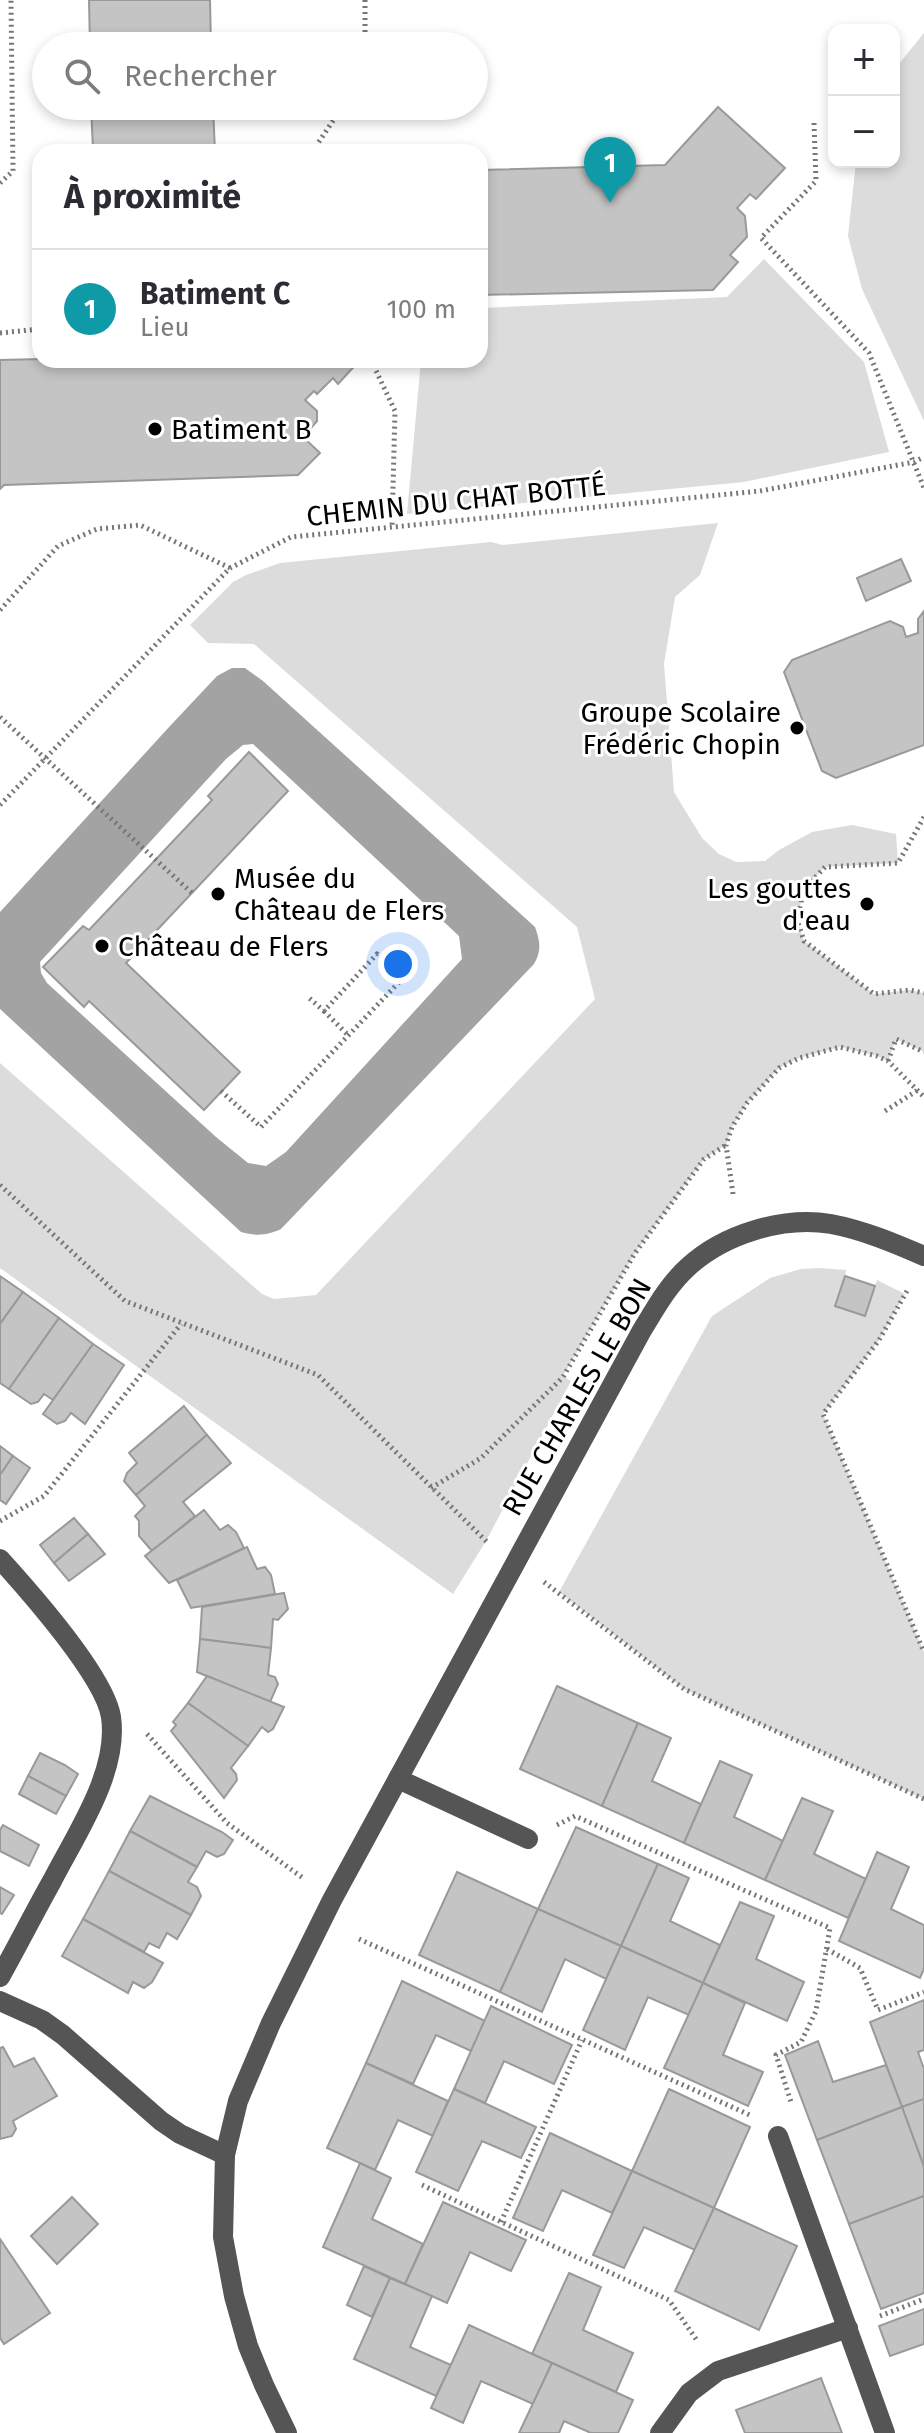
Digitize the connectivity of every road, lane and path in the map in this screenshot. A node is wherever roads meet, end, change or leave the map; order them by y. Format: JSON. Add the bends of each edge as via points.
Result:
{"nodes":[{"id":1,"x":11,"y":0,"type":"edge"},
{"id":2,"x":365,"y":0,"type":"edge"},
{"id":3,"x":365,"y":32,"type":"edge"},
{"id":4,"x":334,"y":120,"type":"edge"},
{"id":5,"x":814,"y":123,"type":"dead end"},
{"id":6,"x":317,"y":144,"type":"edge"},
{"id":7,"x":0,"y":183,"type":"edge"},
{"id":8,"x":32,"y":330,"type":"edge"},
{"id":9,"x":0,"y":333,"type":"edge"},
{"id":10,"x":375,"y":368,"type":"edge"},
{"id":11,"x":924,"y":457,"type":"edge"},
{"id":12,"x":914,"y":462,"type":"junction"},
{"id":13,"x":924,"y":488,"type":"edge"},
{"id":14,"x":392,"y":527,"type":"junction"},
{"id":15,"x":230,"y":568,"type":"junction"},
{"id":16,"x":0,"y":610,"type":"edge"},
{"id":17,"x":0,"y":717,"type":"edge"},
{"id":18,"x":45,"y":758,"type":"junction"},
{"id":19,"x":0,"y":805,"type":"edge"},
{"id":20,"x":924,"y":817,"type":"edge"},
{"id":21,"x":192,"y":893,"type":"dead end"},
{"id":22,"x":924,"y":993,"type":"edge"},
{"id":23,"x":308,"y":997,"type":"dead end"},
{"id":24,"x":324,"y":1011,"type":"junction"},
{"id":25,"x":349,"y":1036,"type":"junction"},
{"id":26,"x":924,"y":1052,"type":"edge"},
{"id":27,"x":888,"y":1061,"type":"junction"},
{"id":28,"x":918,"y":1090,"type":"junction"},
{"id":29,"x":221,"y":1091,"type":"dead end"},
{"id":30,"x":924,"y":1097,"type":"edge"},
{"id":31,"x":885,"y":1111,"type":"dead end"},
{"id":32,"x":726,"y":1145,"type":"junction"},
{"id":33,"x":0,"y":1185,"type":"edge"},
{"id":34,"x":733,"y":1194,"type":"dead end"},
{"id":35,"x":924,"y":1256,"type":"edge"},
{"id":36,"x":907,"y":1291,"type":"dead end"},
{"id":37,"x":181,"y":1324,"type":"junction"},
{"id":38,"x":431,"y":1488,"type":"junction"},
{"id":39,"x":0,"y":1521,"type":"edge"},
{"id":40,"x":0,"y":1559,"type":"edge"},
{"id":41,"x":516,"y":1562,"type":"junction"},
{"id":42,"x":551,"y":1587,"type":"dead end"},
{"id":43,"x":924,"y":1652,"type":"edge"},
{"id":44,"x":102,"y":1692,"type":"junction"},
{"id":45,"x":398,"y":1779,"type":"junction"},
{"id":46,"x":924,"y":1799,"type":"edge"},
{"id":47,"x":528,"y":1839,"type":"joint"},
{"id":48,"x":332,"y":1900,"type":"junction"},
{"id":49,"x":359,"y":1939,"type":"dead end"},
{"id":50,"x":827,"y":1949,"type":"junction"},
{"id":51,"x":0,"y":1977,"type":"edge"},
{"id":52,"x":924,"y":1992,"type":"edge"},
{"id":53,"x":0,"y":2001,"type":"edge"},
{"id":54,"x":582,"y":2040,"type":"junction"},
{"id":55,"x":778,"y":2136,"type":"junction"},
{"id":56,"x":225,"y":2155,"type":"junction"},
{"id":57,"x":422,"y":2185,"type":"dead end"},
{"id":58,"x":501,"y":2222,"type":"junction"},
{"id":59,"x":924,"y":2299,"type":"edge"},
{"id":60,"x":848,"y":2328,"type":"junction"},
{"id":61,"x":718,"y":2371,"type":"junction"},
{"id":62,"x":287,"y":2433,"type":"edge"},
{"id":63,"x":660,"y":2433,"type":"edge"},
{"id":64,"x":885,"y":2433,"type":"edge"}],
"edges":[{"from":1,"to":7,"type":"path","via":[[13,171]]},
{"from":2,"to":3,"type":"path"},
{"from":4,"to":6,"type":"path"},
{"from":5,"to":12,"type":"path","via":[[816,181],[761,238],[869,353]]},
{"from":8,"to":9,"type":"path"},
{"from":10,"to":14,"type":"path","via":[[395,411]]},
{"from":11,"to":12,"type":"path","name":"CHEMIN DU CHAT BOTTÉ"},
{"from":12,"to":13,"type":"path"},
{"from":12,"to":14,"type":"path","name":"CHEMIN DU CHAT BOTTÉ","via":[[760,491]]},
{"from":14,"to":15,"type":"path","name":"CHEMIN DU CHAT BOTTÉ","via":[[291,537]]},
{"from":15,"to":16,"type":"path","via":[[140,525],[97,529],[58,546]]},
{"from":15,"to":18,"type":"path","name":"CHEMIN DU CHAT BOTTÉ"},
{"from":17,"to":18,"type":"path"},
{"from":18,"to":19,"type":"path","name":"CHEMIN DU CHAT BOTTÉ"},
{"from":18,"to":21,"type":"path"},
{"from":20,"to":22,"type":"path","via":[[898,863],[825,867],[804,889],[797,920],[804,941],[874,994]]},
{"from":23,"to":24,"type":"path"},
{"from":24,"to":25,"type":"path"},
{"from":24,"to":25,"type":"path","via":[[377,954],[403,978]]},
{"from":25,"to":29,"type":"path","via":[[261,1127]]},
{"from":26,"to":27,"type":"path","via":[[896,1039]]},
{"from":27,"to":28,"type":"path"},
{"from":27,"to":32,"type":"path","via":[[840,1047],[779,1068],[747,1103]]},
{"from":28,"to":30,"type":"path"},
{"from":28,"to":31,"type":"path"},
{"from":32,"to":34,"type":"path"},
{"from":32,"to":38,"type":"path","via":[[704,1159],[635,1253],[563,1377],[481,1458]]},
{"from":33,"to":37,"type":"path","via":[[125,1301]]},
{"from":35,"to":41,"type":"street","name":"RUE CHARLES LE BON","via":[[860,1231],[802,1222],[737,1237],[687,1267],[641,1332]]},
{"from":36,"to":43,"type":"path","via":[[879,1340],[823,1414]]},
{"from":37,"to":38,"type":"path","via":[[318,1375]]},
{"from":37,"to":39,"type":"path","via":[[44,1496]]},
{"from":38,"to":41,"type":"path"},
{"from":40,"to":44,"type":"street"},
{"from":41,"to":45,"type":"street","name":"RUE CHARLES LE BON"},
{"from":42,"to":46,"type":"path","via":[[684,1689]]},
{"from":44,"to":48,"type":"path","via":[[160,1746],[227,1823]]},
{"from":44,"to":51,"type":"street","via":[[111,1741],[105,1773]]},
{"from":45,"to":47,"type":"street"},
{"from":45,"to":48,"type":"street","name":"RUE CHARLES LE BON"},
{"from":47,"to":50,"type":"path","via":[[575,1816],[830,1928]]},
{"from":48,"to":56,"type":"street","name":"RUE CHARLES LE BON","via":[[238,2101]]},
{"from":49,"to":54,"type":"path"},
{"from":50,"to":52,"type":"path","via":[[860,1968],[878,2010]]},
{"from":50,"to":55,"type":"path","via":[[816,2011],[801,2042],[776,2055],[791,2101]]},
{"from":53,"to":56,"type":"street","via":[[63,2035],[161,2121]]},
{"from":54,"to":55,"type":"path","via":[[766,2123]]},
{"from":54,"to":58,"type":"path"},
{"from":55,"to":60,"type":"street"},
{"from":56,"to":62,"type":"street","name":"RUE CHARLES LE BON","via":[[223,2237],[234,2296],[248,2346]]},
{"from":57,"to":58,"type":"path"},
{"from":58,"to":61,"type":"path","via":[[669,2300]]},
{"from":59,"to":60,"type":"path"},
{"from":60,"to":61,"type":"street"},
{"from":60,"to":64,"type":"street"},
{"from":61,"to":63,"type":"street","via":[[689,2393]]}]}
